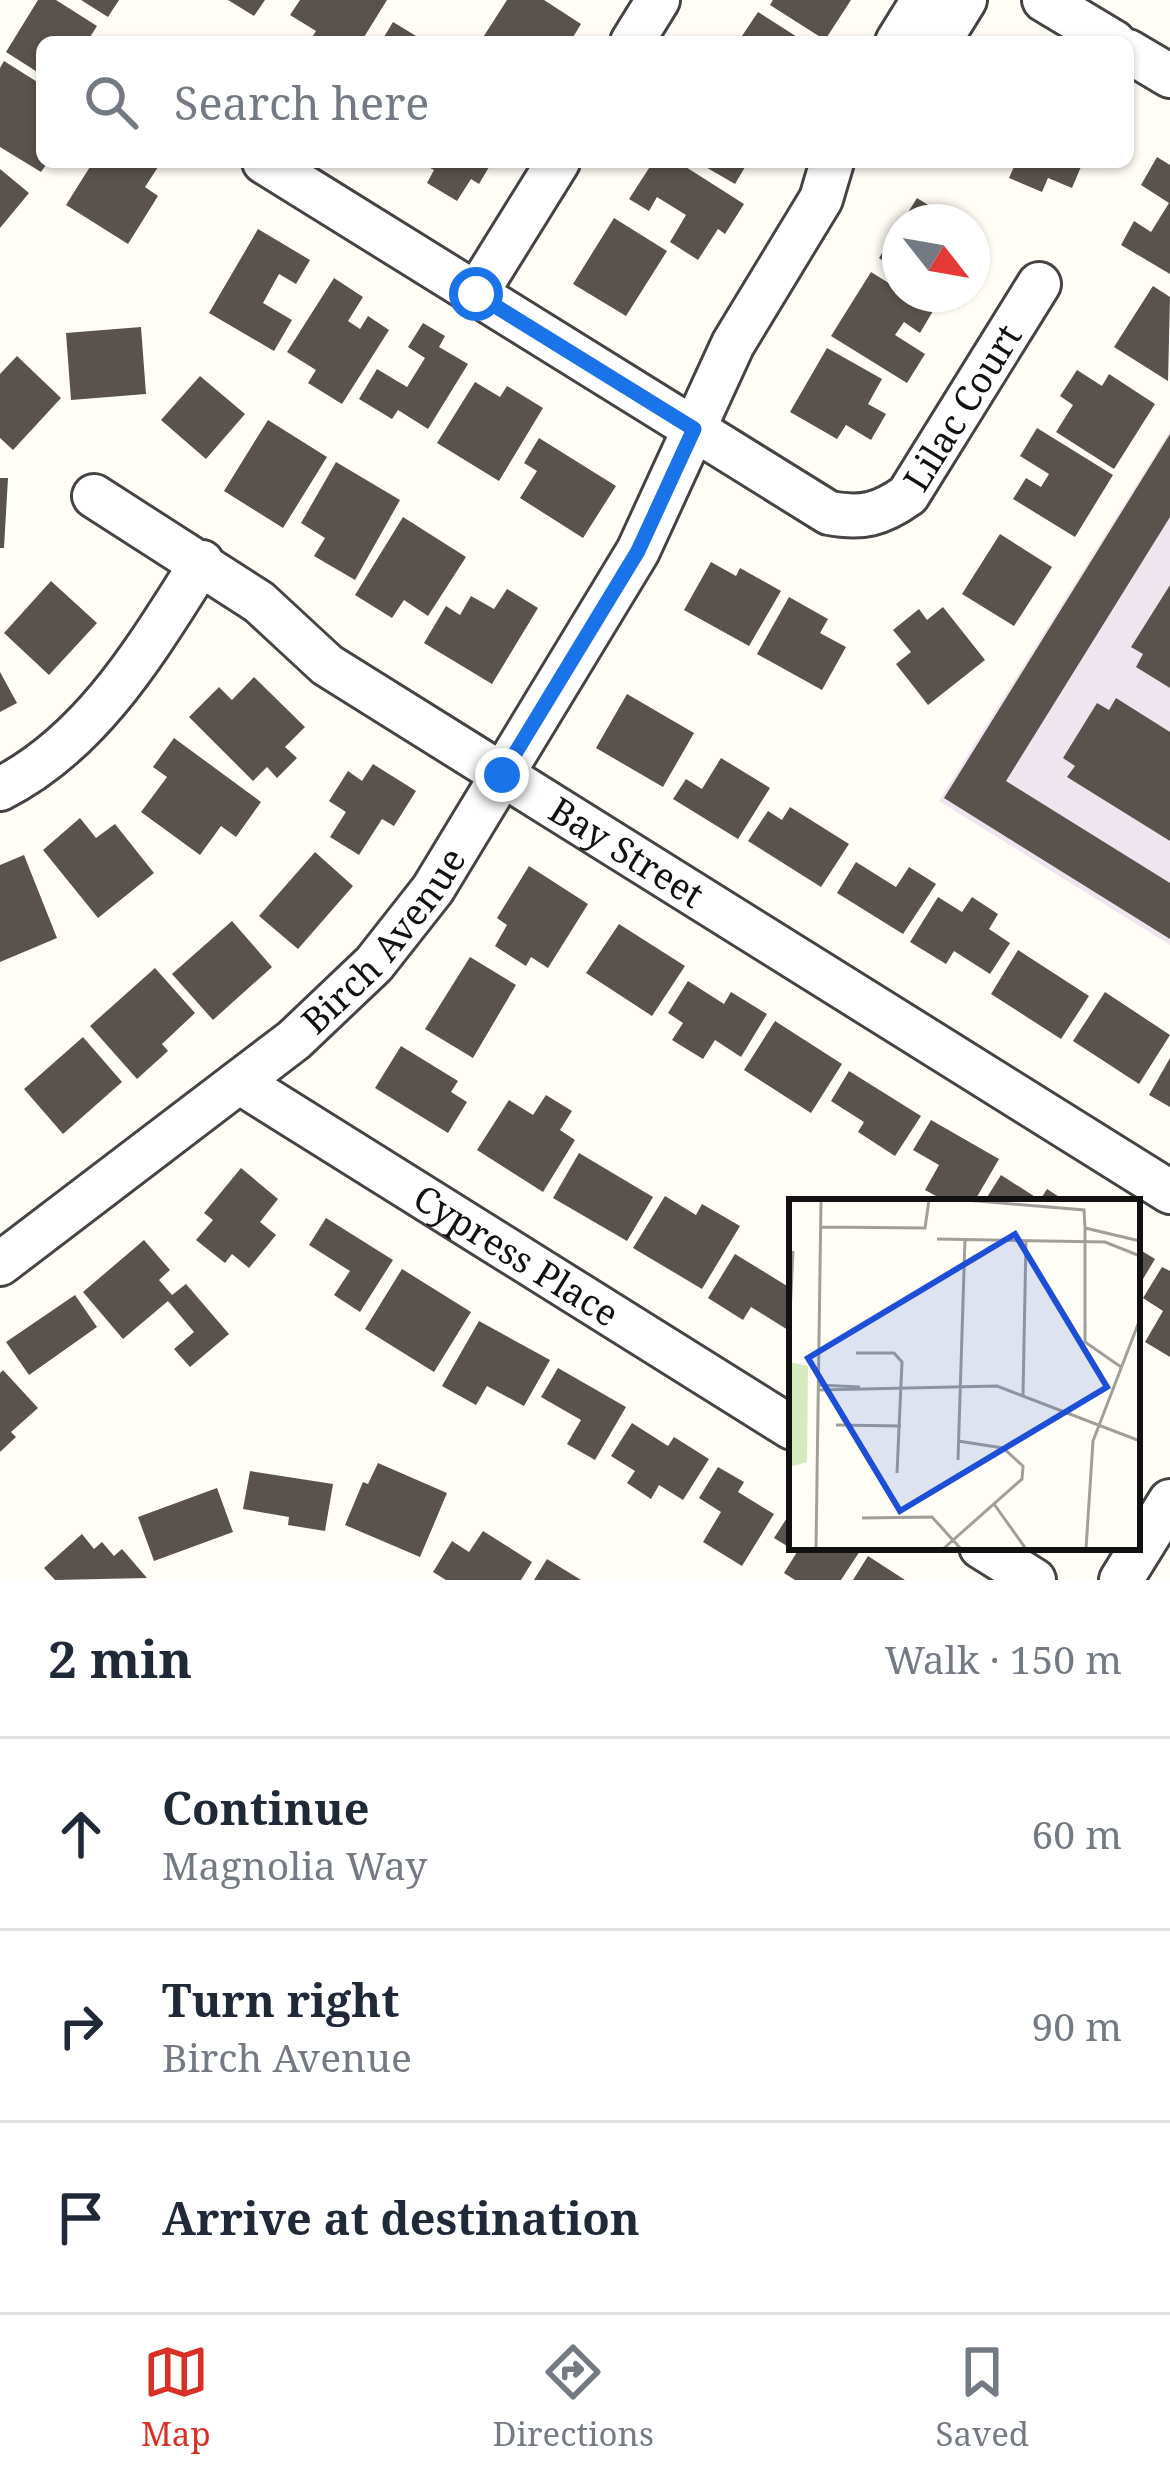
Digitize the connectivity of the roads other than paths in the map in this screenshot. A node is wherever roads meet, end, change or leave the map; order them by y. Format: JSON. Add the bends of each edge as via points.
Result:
{"nodes":[{"id":1,"x":658,"y":0,"type":"edge"},
{"id":2,"x":923,"y":0,"type":"edge"},
{"id":3,"x":965,"y":0,"type":"edge"},
{"id":4,"x":1044,"y":0,"type":"edge"},
{"id":5,"x":636,"y":36,"type":"edge"},
{"id":6,"x":901,"y":36,"type":"edge"},
{"id":7,"x":944,"y":36,"type":"edge"},
{"id":8,"x":1104,"y":36,"type":"edge"},
{"id":9,"x":274,"y":168,"type":"edge"},
{"id":10,"x":554,"y":168,"type":"edge"},
{"id":11,"x":853,"y":168,"type":"edge"},
{"id":12,"x":826,"y":181,"type":"edge"},
{"id":13,"x":1039,"y":284,"type":"dead end"},
{"id":14,"x":476,"y":294,"type":"junction"},
{"id":15,"x":694,"y":429,"type":"junction"},
{"id":16,"x":94,"y":496,"type":"dead end"},
{"id":17,"x":202,"y":562,"type":"junction"},
{"id":18,"x":502,"y":775,"type":"junction"},
{"id":19,"x":0,"y":790,"type":"edge"},
{"id":20,"x":239,"y":1082,"type":"junction"},
{"id":21,"x":1170,"y":1192,"type":"edge"},
{"id":22,"x":0,"y":1264,"type":"edge"},
{"id":23,"x":789,"y":1427,"type":"edge"},
{"id":24,"x":1170,"y":1501,"type":"edge"},
{"id":25,"x":1140,"y":1549,"type":"edge"},
{"id":26,"x":986,"y":1550,"type":"edge"},
{"id":27,"x":1140,"y":1550,"type":"edge"},
{"id":28,"x":1034,"y":1580,"type":"edge"},
{"id":29,"x":1121,"y":1580,"type":"edge"}],
"edges":[{"from":1,"to":5,"type":"street"},
{"from":2,"to":6,"type":"street"},
{"from":3,"to":7,"type":"street"},
{"from":4,"to":8,"type":"street"},
{"from":9,"to":14,"type":"street"},
{"from":10,"to":14,"type":"street"},
{"from":11,"to":12,"type":"street","name":"Birch Avenue"},
{"from":12,"to":15,"type":"street","name":"Birch Avenue"},
{"from":13,"to":15,"type":"street","name":"Lilac Court","via":[[908,495],[884,512],[829,513]]},
{"from":14,"to":15,"type":"street"},
{"from":15,"to":18,"type":"street","name":"Birch Avenue","via":[[638,551]]},
{"from":16,"to":17,"type":"street","name":"Bay Street"},
{"from":17,"to":18,"type":"street","name":"Bay Street","via":[[327,665]]},
{"from":17,"to":19,"type":"street","via":[[100,708],[50,759]]},
{"from":18,"to":20,"type":"street","name":"Birch Avenue","via":[[433,890],[374,964]]},
{"from":18,"to":21,"type":"street","name":"Bay Street"},
{"from":20,"to":22,"type":"street","name":"Birch Avenue"},
{"from":20,"to":23,"type":"street","name":"Cypress Place"},
{"from":24,"to":25,"type":"street"},
{"from":26,"to":28,"type":"street"},
{"from":27,"to":29,"type":"street"}]}
